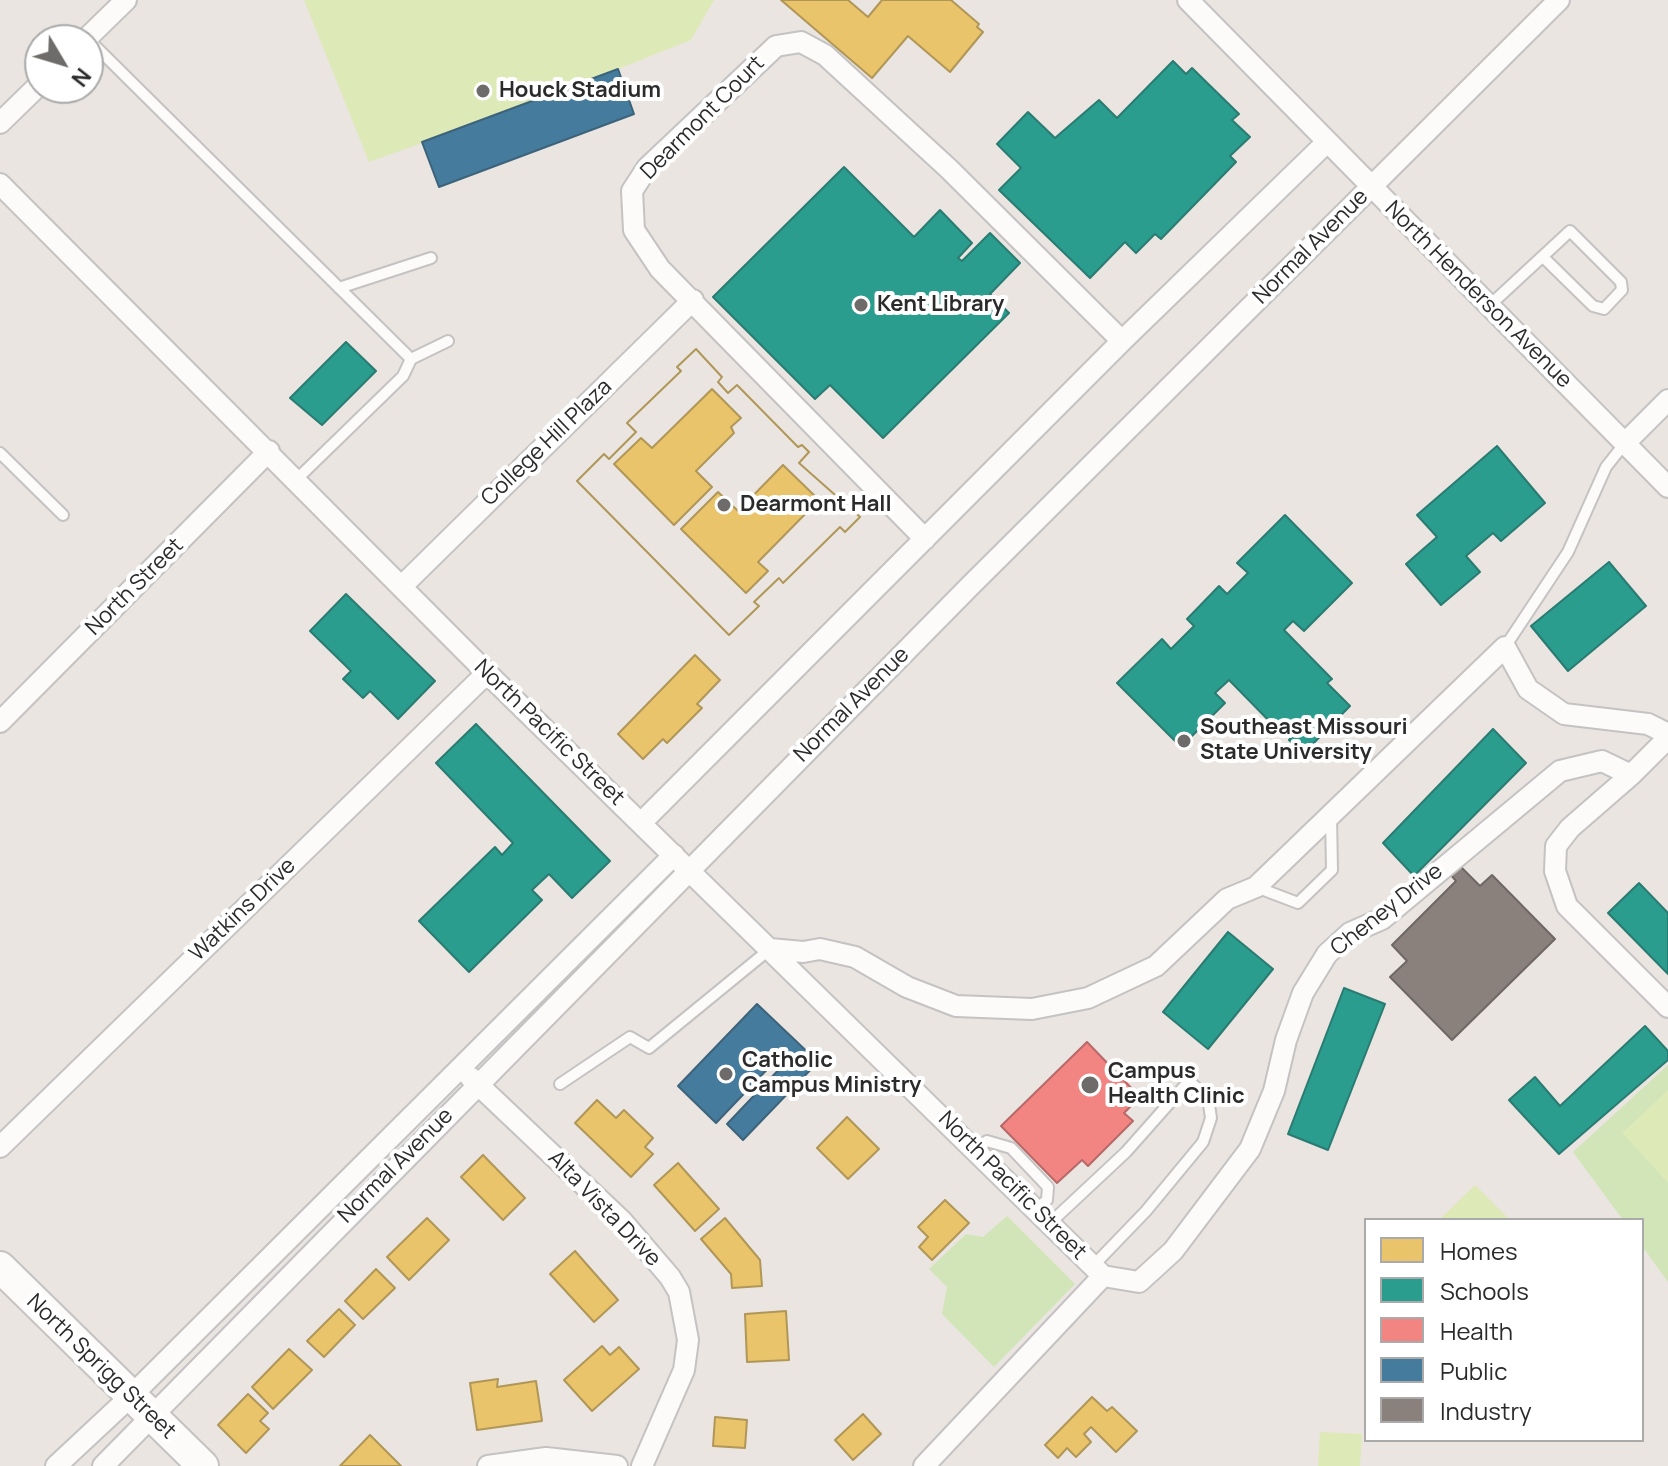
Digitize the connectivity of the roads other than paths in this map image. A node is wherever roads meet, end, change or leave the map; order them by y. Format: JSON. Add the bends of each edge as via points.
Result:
{"nodes":[{"id":1,"x":126,"y":0,"type":"edge"},
{"id":2,"x":1188,"y":0,"type":"edge"},
{"id":3,"x":1559,"y":0,"type":"edge"},
{"id":4,"x":101,"y":24,"type":"edge"},
{"id":5,"x":104,"y":57,"type":"edge"},
{"id":6,"x":24,"y":100,"type":"edge"},
{"id":7,"x":0,"y":123,"type":"edge"},
{"id":8,"x":1327,"y":142,"type":"junction"},
{"id":9,"x":0,"y":184,"type":"edge"},
{"id":10,"x":1371,"y":187,"type":"junction"},
{"id":11,"x":1543,"y":257,"type":"junction"},
{"id":12,"x":431,"y":258,"type":"dead end"},
{"id":13,"x":339,"y":288,"type":"junction"},
{"id":14,"x":693,"y":300,"type":"junction"},
{"id":15,"x":1489,"y":306,"type":"junction"},
{"id":16,"x":448,"y":341,"type":"dead end"},
{"id":17,"x":1122,"y":341,"type":"junction"},
{"id":18,"x":411,"y":359,"type":"junction"},
{"id":19,"x":1668,"y":400,"type":"edge"},
{"id":20,"x":1625,"y":443,"type":"junction"},
{"id":21,"x":269,"y":451,"type":"junction"},
{"id":22,"x":0,"y":453,"type":"edge"},
{"id":23,"x":297,"y":479,"type":"junction"},
{"id":24,"x":1668,"y":487,"type":"edge"},
{"id":25,"x":63,"y":515,"type":"dead end"},
{"id":26,"x":925,"y":539,"type":"junction"},
{"id":27,"x":402,"y":586,"type":"junction"},
{"id":28,"x":1505,"y":647,"type":"junction"},
{"id":29,"x":487,"y":673,"type":"junction"},
{"id":30,"x":0,"y":722,"type":"edge"},
{"id":31,"x":1668,"y":736,"type":"edge"},
{"id":32,"x":1631,"y":775,"type":"junction"},
{"id":33,"x":1331,"y":811,"type":"junction"},
{"id":34,"x":641,"y":823,"type":"junction"},
{"id":35,"x":682,"y":862,"type":"junction"},
{"id":36,"x":1256,"y":887,"type":"junction"},
{"id":37,"x":770,"y":949,"type":"junction"},
{"id":38,"x":1668,"y":1007,"type":"edge"},
{"id":39,"x":461,"y":1069,"type":"junction"},
{"id":40,"x":477,"y":1084,"type":"junction"},
{"id":41,"x":560,"y":1084,"type":"dead end"},
{"id":42,"x":0,"y":1147,"type":"edge"},
{"id":43,"x":1043,"y":1217,"type":"junction"},
{"id":44,"x":0,"y":1267,"type":"edge"},
{"id":45,"x":1098,"y":1271,"type":"junction"},
{"id":46,"x":140,"y":1407,"type":"junction"},
{"id":47,"x":56,"y":1466,"type":"edge"},
{"id":48,"x":103,"y":1466,"type":"edge"},
{"id":49,"x":203,"y":1466,"type":"edge"},
{"id":50,"x":488,"y":1466,"type":"edge"},
{"id":51,"x":617,"y":1466,"type":"edge"},
{"id":52,"x":642,"y":1466,"type":"edge"},
{"id":53,"x":924,"y":1466,"type":"edge"}],
"edges":[{"from":1,"to":4,"type":"street"},
{"from":2,"to":8,"type":"street","name":"North Henderson Avenue"},
{"from":3,"to":10,"type":"street","name":"Normal Avenue"},
{"from":5,"to":13,"type":"lane"},
{"from":6,"to":7,"type":"street"},
{"from":8,"to":10,"type":"street","name":"North Henderson Avenue"},
{"from":8,"to":17,"type":"street"},
{"from":9,"to":21,"type":"street","name":"North Pacific Street"},
{"from":10,"to":15,"type":"street","name":"North Henderson Avenue"},
{"from":10,"to":35,"type":"street","name":"Normal Avenue"},
{"from":11,"to":11,"type":"lane","via":[[1570,231],[1621,282],[1622,290],[1604,309],[1593,306]]},
{"from":11,"to":15,"type":"lane"},
{"from":12,"to":13,"type":"lane"},
{"from":13,"to":18,"type":"lane"},
{"from":14,"to":17,"type":"street","name":"Dearmont Court","via":[[660,269],[634,230],[632,191],[647,168],[776,46],[801,42],[825,55],[949,169]]},
{"from":14,"to":26,"type":"street","name":"Dearmont Court"},
{"from":14,"to":27,"type":"street","name":"College Hill Plaza"},
{"from":15,"to":20,"type":"street","name":"North Henderson Avenue"},
{"from":16,"to":18,"type":"lane"},
{"from":17,"to":26,"type":"street"},
{"from":18,"to":23,"type":"lane","via":[[403,376]]},
{"from":19,"to":20,"type":"street"},
{"from":20,"to":24,"type":"street","name":"North Henderson Avenue"},
{"from":20,"to":28,"type":"lane","via":[[1606,467],[1568,552]]},
{"from":21,"to":23,"type":"street","name":"North Pacific Street"},
{"from":21,"to":30,"type":"street","name":"North Street"},
{"from":22,"to":25,"type":"lane"},
{"from":23,"to":27,"type":"street","name":"North Pacific Street"},
{"from":26,"to":34,"type":"street"},
{"from":27,"to":29,"type":"street","name":"North Pacific Street"},
{"from":28,"to":31,"type":"street","via":[[1528,689],[1564,714],[1648,724]]},
{"from":28,"to":33,"type":"street"},
{"from":29,"to":34,"type":"street","name":"North Pacific Street"},
{"from":29,"to":42,"type":"street","name":"Watkins Drive"},
{"from":31,"to":32,"type":"street"},
{"from":32,"to":38,"type":"street","via":[[1570,828],[1556,846],[1555,871],[1567,906]]},
{"from":32,"to":45,"type":"street","name":"Cheney Drive","via":[[1602,761],[1560,771],[1382,919],[1350,933],[1327,954],[1303,993],[1274,1091],[1250,1149],[1173,1251],[1139,1282]]},
{"from":33,"to":36,"type":"street"},
{"from":33,"to":36,"type":"lane","via":[[1332,870],[1298,903]]},
{"from":34,"to":35,"type":"street","name":"North Pacific Street"},
{"from":35,"to":37,"type":"street","name":"North Pacific Street"},
{"from":35,"to":39,"type":"street","name":"Normal Avenue"},
{"from":35,"to":40,"type":"street","name":"Normal Avenue"},
{"from":36,"to":37,"type":"street","via":[[1227,899],[1156,966],[1088,998],[1032,1009],[956,1006],[907,987],[855,957],[820,949]]},
{"from":37,"to":41,"type":"lane","via":[[649,1048],[630,1037]]},
{"from":37,"to":43,"type":"street","name":"North Pacific Street"},
{"from":39,"to":40,"type":"street","name":"Alta Vista Drive"},
{"from":39,"to":46,"type":"street","name":"Normal Avenue"},
{"from":40,"to":46,"type":"street","name":"Normal Avenue"},
{"from":40,"to":52,"type":"street","name":"Alta Vista Drive","via":[[622,1221],[679,1292],[688,1340],[684,1370]]},
{"from":43,"to":45,"type":"street","name":"North Pacific Street"},
{"from":43,"to":45,"type":"lane","via":[[1126,1152],[1189,1081],[1208,1098],[1211,1118],[1203,1142]]},
{"from":44,"to":46,"type":"main road","name":"North Sprigg Street"},
{"from":45,"to":53,"type":"street"},
{"from":46,"to":47,"type":"street"},
{"from":46,"to":48,"type":"street"},
{"from":46,"to":49,"type":"main road","name":"North Sprigg Street"},
{"from":50,"to":51,"type":"street","via":[[546,1458]]}]}
